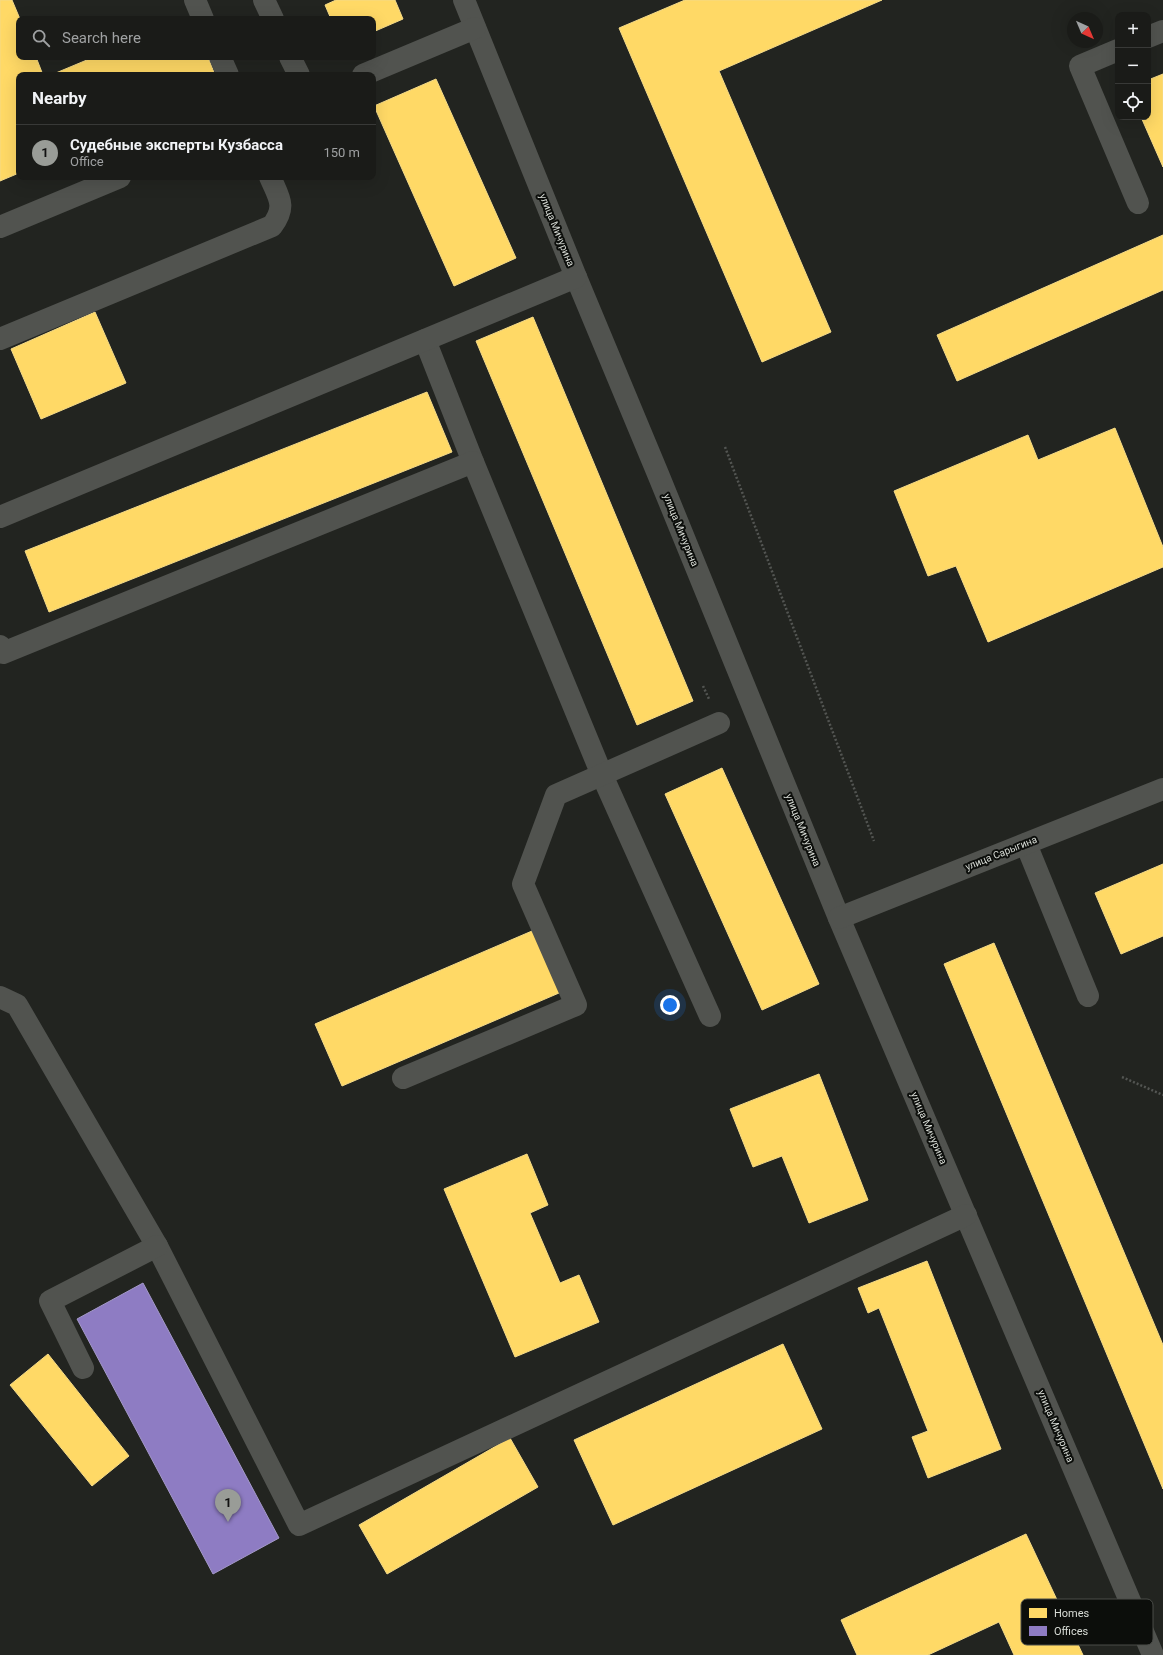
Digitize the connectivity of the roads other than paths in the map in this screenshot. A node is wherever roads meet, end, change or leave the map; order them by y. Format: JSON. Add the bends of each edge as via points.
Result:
{"nodes":[{"id":1,"x":195,"y":0,"type":"edge"},
{"id":2,"x":264,"y":0,"type":"edge"},
{"id":3,"x":464,"y":0,"type":"edge"},
{"id":4,"x":202,"y":16,"type":"edge"},
{"id":5,"x":272,"y":16,"type":"edge"},
{"id":6,"x":475,"y":28,"type":"junction"},
{"id":7,"x":1163,"y":31,"type":"edge"},
{"id":8,"x":1151,"y":37,"type":"edge"},
{"id":9,"x":1115,"y":51,"type":"edge"},
{"id":10,"x":221,"y":60,"type":"edge"},
{"id":11,"x":292,"y":60,"type":"edge"},
{"id":12,"x":227,"y":72,"type":"edge"},
{"id":13,"x":298,"y":72,"type":"edge"},
{"id":14,"x":370,"y":72,"type":"edge"},
{"id":15,"x":113,"y":180,"type":"edge"},
{"id":16,"x":271,"y":180,"type":"edge"},
{"id":17,"x":1138,"y":203,"type":"dead end"},
{"id":18,"x":0,"y":227,"type":"edge"},
{"id":19,"x":576,"y":277,"type":"junction"},
{"id":20,"x":0,"y":339,"type":"edge"},
{"id":21,"x":425,"y":340,"type":"junction"},
{"id":22,"x":473,"y":462,"type":"junction"},
{"id":23,"x":0,"y":517,"type":"edge"},
{"id":24,"x":0,"y":646,"type":"edge"},
{"id":25,"x":719,"y":723,"type":"dead end"},
{"id":26,"x":602,"y":775,"type":"junction"},
{"id":27,"x":1163,"y":789,"type":"edge"},
{"id":28,"x":1026,"y":844,"type":"junction"},
{"id":29,"x":839,"y":918,"type":"junction"},
{"id":30,"x":1088,"y":996,"type":"dead end"},
{"id":31,"x":0,"y":997,"type":"edge"},
{"id":32,"x":710,"y":1016,"type":"dead end"},
{"id":33,"x":403,"y":1078,"type":"dead end"},
{"id":34,"x":966,"y":1215,"type":"junction"},
{"id":35,"x":157,"y":1246,"type":"junction"},
{"id":36,"x":83,"y":1368,"type":"dead end"},
{"id":37,"x":1129,"y":1599,"type":"edge"},
{"id":38,"x":1149,"y":1645,"type":"edge"},
{"id":39,"x":1153,"y":1655,"type":"edge"}],
"edges":[{"from":1,"to":4,"type":"street"},
{"from":2,"to":5,"type":"street"},
{"from":3,"to":6,"type":"street","name":"улица Мичурина"},
{"from":6,"to":14,"type":"street"},
{"from":6,"to":19,"type":"street","name":"улица Мичурина"},
{"from":7,"to":8,"type":"street"},
{"from":9,"to":17,"type":"street","via":[[1080,66]]},
{"from":10,"to":12,"type":"street"},
{"from":11,"to":13,"type":"street"},
{"from":15,"to":18,"type":"street"},
{"from":16,"to":20,"type":"street","via":[[281,205],[279,217],[272,226]]},
{"from":19,"to":21,"type":"street"},
{"from":19,"to":29,"type":"street","name":"улица Мичурина"},
{"from":21,"to":22,"type":"street"},
{"from":21,"to":23,"type":"street"},
{"from":22,"to":24,"type":"street","via":[[3,654]]},
{"from":22,"to":26,"type":"street"},
{"from":25,"to":26,"type":"street"},
{"from":26,"to":32,"type":"street"},
{"from":26,"to":33,"type":"street","via":[[556,795],[523,884],[576,1005]]},
{"from":27,"to":28,"type":"street","name":"улица Сарыгина"},
{"from":28,"to":29,"type":"street","name":"улица Сарыгина"},
{"from":28,"to":30,"type":"street"},
{"from":29,"to":34,"type":"street","name":"улица Мичурина"},
{"from":31,"to":35,"type":"street","via":[[17,1005]]},
{"from":34,"to":35,"type":"street","via":[[299,1525]]},
{"from":34,"to":37,"type":"street","name":"улица Мичурина"},
{"from":35,"to":36,"type":"street","via":[[50,1301]]},
{"from":38,"to":39,"type":"street","name":"улица Мичурина"}]}
